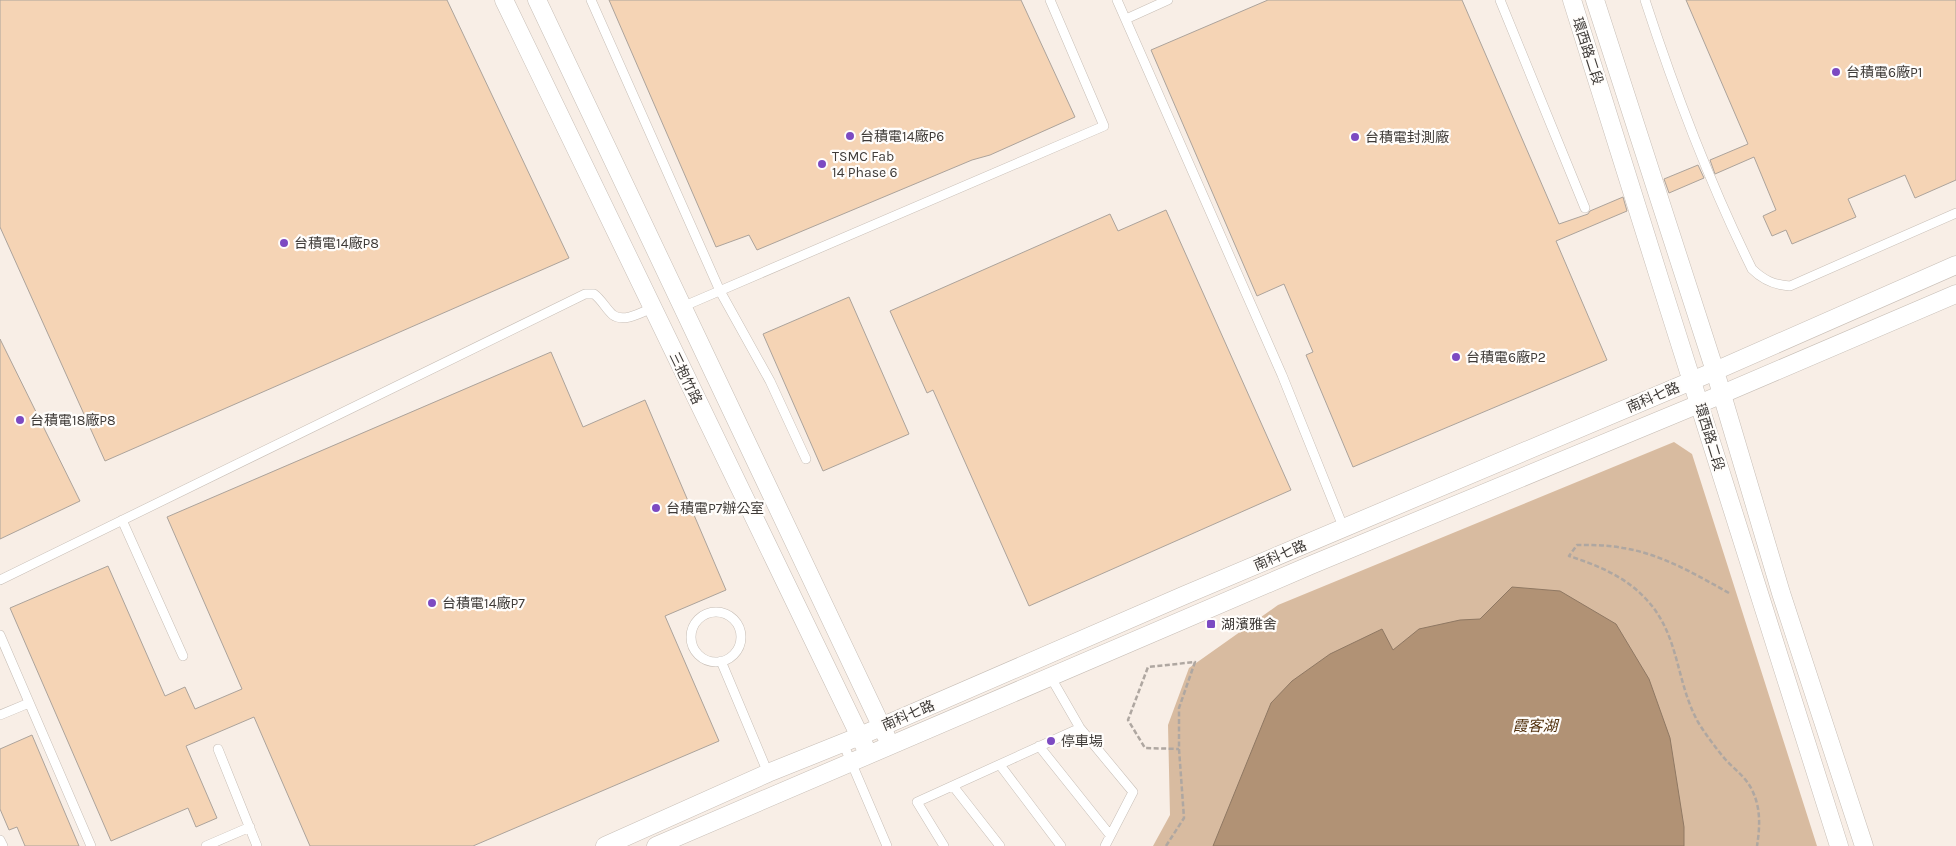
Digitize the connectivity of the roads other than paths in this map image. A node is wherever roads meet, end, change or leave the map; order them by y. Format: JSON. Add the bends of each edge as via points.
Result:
{"nodes":[{"id":1,"x":504,"y":0,"type":"edge"},
{"id":2,"x":537,"y":0,"type":"edge"},
{"id":3,"x":591,"y":0,"type":"edge"},
{"id":4,"x":1050,"y":0,"type":"edge"},
{"id":5,"x":1117,"y":0,"type":"edge"},
{"id":6,"x":1168,"y":0,"type":"edge"},
{"id":7,"x":1500,"y":0,"type":"edge"},
{"id":8,"x":1572,"y":0,"type":"edge"},
{"id":9,"x":1595,"y":0,"type":"edge"},
{"id":10,"x":1645,"y":0,"type":"edge"},
{"id":11,"x":1126,"y":19,"type":"junction"},
{"id":12,"x":1585,"y":208,"type":"dead end"},
{"id":13,"x":1956,"y":214,"type":"edge"},
{"id":14,"x":1956,"y":265,"type":"edge"},
{"id":15,"x":720,"y":291,"type":"junction"},
{"id":16,"x":1956,"y":294,"type":"edge"},
{"id":17,"x":682,"y":307,"type":"junction"},
{"id":18,"x":652,"y":308,"type":"junction"},
{"id":19,"x":1715,"y":372,"type":"junction"},
{"id":20,"x":1693,"y":381,"type":"junction"},
{"id":21,"x":1722,"y":394,"type":"junction"},
{"id":22,"x":1699,"y":404,"type":"junction"},
{"id":23,"x":806,"y":459,"type":"dead end"},
{"id":24,"x":122,"y":520,"type":"junction"},
{"id":25,"x":1344,"y":529,"type":"junction"},
{"id":26,"x":1306,"y":555,"type":"junction"},
{"id":27,"x":0,"y":580,"type":"edge"},
{"id":28,"x":0,"y":635,"type":"edge"},
{"id":29,"x":183,"y":656,"type":"dead end"},
{"id":30,"x":721,"y":661,"type":"junction"},
{"id":31,"x":1050,"y":676,"type":"junction"},
{"id":32,"x":29,"y":703,"type":"junction"},
{"id":33,"x":0,"y":715,"type":"edge"},
{"id":34,"x":882,"y":727,"type":"junction"},
{"id":35,"x":1080,"y":728,"type":"junction"},
{"id":36,"x":860,"y":736,"type":"junction"},
{"id":37,"x":843,"y":743,"type":"junction"},
{"id":38,"x":890,"y":745,"type":"junction"},
{"id":39,"x":1039,"y":746,"type":"junction"},
{"id":40,"x":218,"y":749,"type":"dead end"},
{"id":41,"x":868,"y":755,"type":"junction"},
{"id":42,"x":850,"y":762,"type":"junction"},
{"id":43,"x":1000,"y":765,"type":"junction"},
{"id":44,"x":768,"y":773,"type":"junction"},
{"id":45,"x":953,"y":786,"type":"junction"},
{"id":46,"x":250,"y":827,"type":"junction"},
{"id":47,"x":1110,"y":835,"type":"junction"},
{"id":48,"x":0,"y":840,"type":"edge"},
{"id":49,"x":3,"y":846,"type":"edge"},
{"id":50,"x":91,"y":846,"type":"edge"},
{"id":51,"x":206,"y":846,"type":"edge"},
{"id":52,"x":257,"y":846,"type":"edge"},
{"id":53,"x":605,"y":846,"type":"edge"},
{"id":54,"x":656,"y":846,"type":"edge"},
{"id":55,"x":887,"y":846,"type":"edge"},
{"id":56,"x":944,"y":846,"type":"edge"},
{"id":57,"x":1000,"y":846,"type":"edge"},
{"id":58,"x":1061,"y":846,"type":"edge"},
{"id":59,"x":1105,"y":846,"type":"edge"},
{"id":60,"x":1839,"y":846,"type":"edge"},
{"id":61,"x":1864,"y":846,"type":"edge"}],
"edges":[{"from":1,"to":18,"type":"street","name":"三抱竹路"},
{"from":2,"to":17,"type":"street","name":"三抱竹路"},
{"from":3,"to":15,"type":"lane"},
{"from":4,"to":15,"type":"lane","via":[[1104,126]]},
{"from":5,"to":11,"type":"lane"},
{"from":6,"to":11,"type":"lane"},
{"from":7,"to":12,"type":"lane"},
{"from":8,"to":20,"type":"street","name":"環西路二段"},
{"from":9,"to":19,"type":"street","name":"環西路二段"},
{"from":10,"to":13,"type":"lane","via":[[1671,80],[1710,180],[1752,269],[1759,277],[1790,286]]},
{"from":11,"to":25,"type":"lane","via":[[1282,375]]},
{"from":14,"to":19,"type":"street","name":"南科七路"},
{"from":15,"to":17,"type":"lane"},
{"from":15,"to":23,"type":"lane","via":[[770,381]]},
{"from":16,"to":21,"type":"street"},
{"from":17,"to":34,"type":"street","name":"三抱竹路"},
{"from":18,"to":24,"type":"lane","via":[[620,318],[613,315],[594,294],[585,294]]},
{"from":18,"to":36,"type":"street","name":"三抱竹路"},
{"from":19,"to":20,"type":"street","name":"南科七路"},
{"from":19,"to":21,"type":"street","name":"環西路二段"},
{"from":20,"to":22,"type":"street","name":"環西路二段"},
{"from":20,"to":25,"type":"street","name":"南科七路"},
{"from":21,"to":22,"type":"street","name":"南科七路"},
{"from":21,"to":61,"type":"street","name":"環西路二段","via":[[1781,592]]},
{"from":22,"to":26,"type":"street","name":"南科七路"},
{"from":22,"to":60,"type":"street","name":"環西路二段"},
{"from":24,"to":27,"type":"lane"},
{"from":24,"to":29,"type":"lane"},
{"from":25,"to":26,"type":"street","name":"南科七路"},
{"from":26,"to":31,"type":"street","name":"南科七路"},
{"from":26,"to":34,"type":"street","name":"南科七路"},
{"from":28,"to":32,"type":"lane"},
{"from":30,"to":30,"type":"lane","via":[[738,650],[741,630],[734,618],[722,612],[708,613],[693,626],[691,640],[701,657]]},
{"from":30,"to":44,"type":"lane"},
{"from":31,"to":35,"type":"lane"},
{"from":31,"to":38,"type":"street","name":"南科七路"},
{"from":32,"to":33,"type":"lane"},
{"from":32,"to":50,"type":"lane"},
{"from":34,"to":36,"type":"street","name":"南科七路"},
{"from":34,"to":38,"type":"street","name":"三抱竹路"},
{"from":35,"to":39,"type":"lane"},
{"from":35,"to":47,"type":"lane","via":[[1133,792]]},
{"from":36,"to":37,"type":"street","name":"南科七路"},
{"from":36,"to":41,"type":"street","name":"三抱竹路"},
{"from":37,"to":42,"type":"lane"},
{"from":37,"to":44,"type":"street","name":"南科七路"},
{"from":38,"to":41,"type":"street","name":"南科七路"},
{"from":39,"to":43,"type":"lane"},
{"from":39,"to":47,"type":"lane"},
{"from":40,"to":46,"type":"lane"},
{"from":41,"to":42,"type":"street","name":"南科七路"},
{"from":42,"to":54,"type":"street","name":"南科七路"},
{"from":42,"to":55,"type":"lane"},
{"from":43,"to":45,"type":"lane"},
{"from":43,"to":58,"type":"lane"},
{"from":44,"to":53,"type":"street","name":"南科七路"},
{"from":45,"to":56,"type":"lane","via":[[917,802]]},
{"from":45,"to":57,"type":"lane"},
{"from":46,"to":51,"type":"lane"},
{"from":46,"to":52,"type":"lane"},
{"from":47,"to":59,"type":"lane"},
{"from":48,"to":49,"type":"lane"}]}
